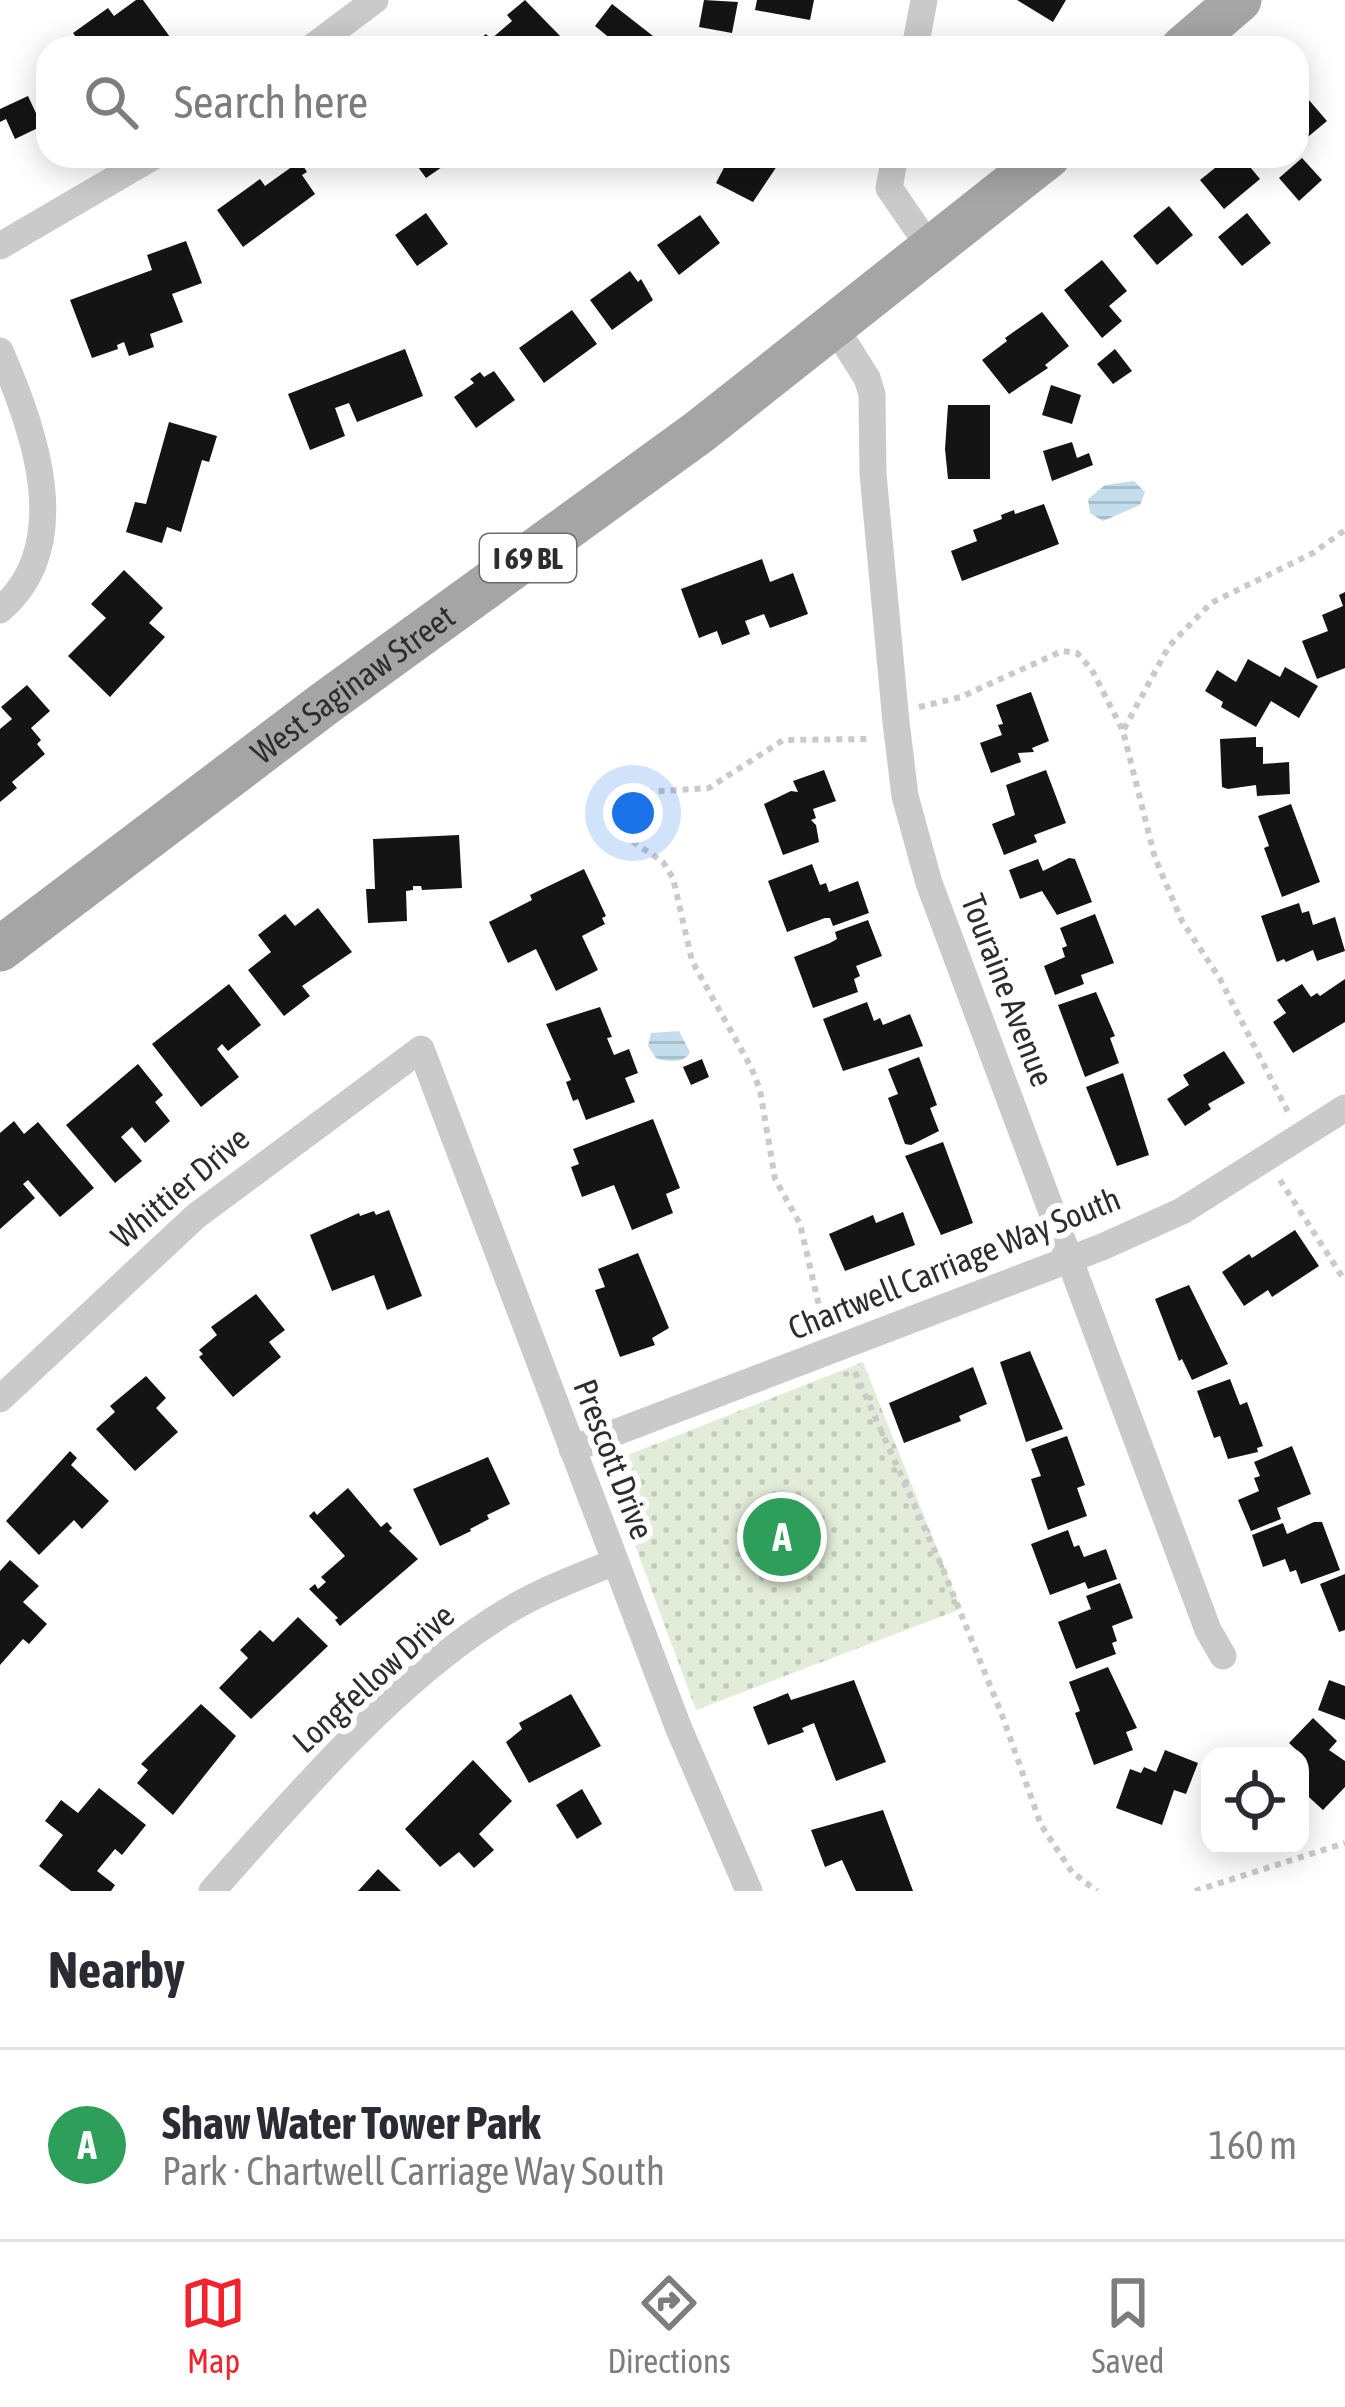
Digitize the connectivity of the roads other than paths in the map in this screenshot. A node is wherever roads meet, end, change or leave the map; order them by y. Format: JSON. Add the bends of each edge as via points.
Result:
{"nodes":[{"id":1,"x":375,"y":0,"type":"edge"},
{"id":2,"x":924,"y":0,"type":"edge"},
{"id":3,"x":1239,"y":0,"type":"edge"},
{"id":4,"x":327,"y":36,"type":"edge"},
{"id":5,"x":917,"y":36,"type":"edge"},
{"id":6,"x":1197,"y":36,"type":"edge"},
{"id":7,"x":133,"y":168,"type":"edge"},
{"id":8,"x":893,"y":168,"type":"edge"},
{"id":9,"x":1033,"y":168,"type":"edge"},
{"id":10,"x":0,"y":246,"type":"edge"},
{"id":11,"x":931,"y":249,"type":"junction"},
{"id":12,"x":834,"y":326,"type":"junction"},
{"id":13,"x":0,"y":351,"type":"edge"},
{"id":14,"x":0,"y":610,"type":"edge"},
{"id":15,"x":0,"y":949,"type":"edge"},
{"id":16,"x":421,"y":1048,"type":"joint"},
{"id":17,"x":1345,"y":1108,"type":"edge"},
{"id":18,"x":1068,"y":1259,"type":"junction"},
{"id":19,"x":0,"y":1399,"type":"edge"},
{"id":20,"x":572,"y":1449,"type":"junction"},
{"id":21,"x":615,"y":1562,"type":"junction"},
{"id":22,"x":1223,"y":1656,"type":"dead end"},
{"id":23,"x":212,"y":1891,"type":"edge"},
{"id":24,"x":749,"y":1891,"type":"edge"}],
"edges":[{"from":1,"to":4,"type":"street"},
{"from":2,"to":5,"type":"street"},
{"from":3,"to":6,"type":"main road"},
{"from":7,"to":10,"type":"street"},
{"from":8,"to":11,"type":"street","via":[[889,188]]},
{"from":9,"to":11,"type":"main road","name":"West Saginaw Street","number":"I 69 BL"},
{"from":11,"to":12,"type":"main road","name":"West Saginaw Street","number":"I 69 BL"},
{"from":12,"to":15,"type":"main road","name":"West Saginaw Street","number":"I 69 BL"},
{"from":12,"to":18,"type":"street","name":"Touraine Avenue","via":[[872,394],[905,796],[929,883]]},
{"from":13,"to":14,"type":"street","via":[[42,485],[41,532],[29,568]]},
{"from":16,"to":19,"type":"street","name":"Whittier Drive","via":[[196,1216]]},
{"from":16,"to":20,"type":"street","name":"Prescott Drive"},
{"from":17,"to":18,"type":"street","name":"Chartwell Carriage Way South","via":[[1182,1211]]},
{"from":18,"to":20,"type":"street","name":"Chartwell Carriage Way South"},
{"from":18,"to":22,"type":"street","name":"Touraine Avenue"},
{"from":20,"to":21,"type":"street","name":"Prescott Drive"},
{"from":21,"to":23,"type":"street","name":"Longfellow Drive","via":[[520,1604],[463,1641],[374,1718]]},
{"from":21,"to":24,"type":"street","name":"Prescott Drive"}]}
